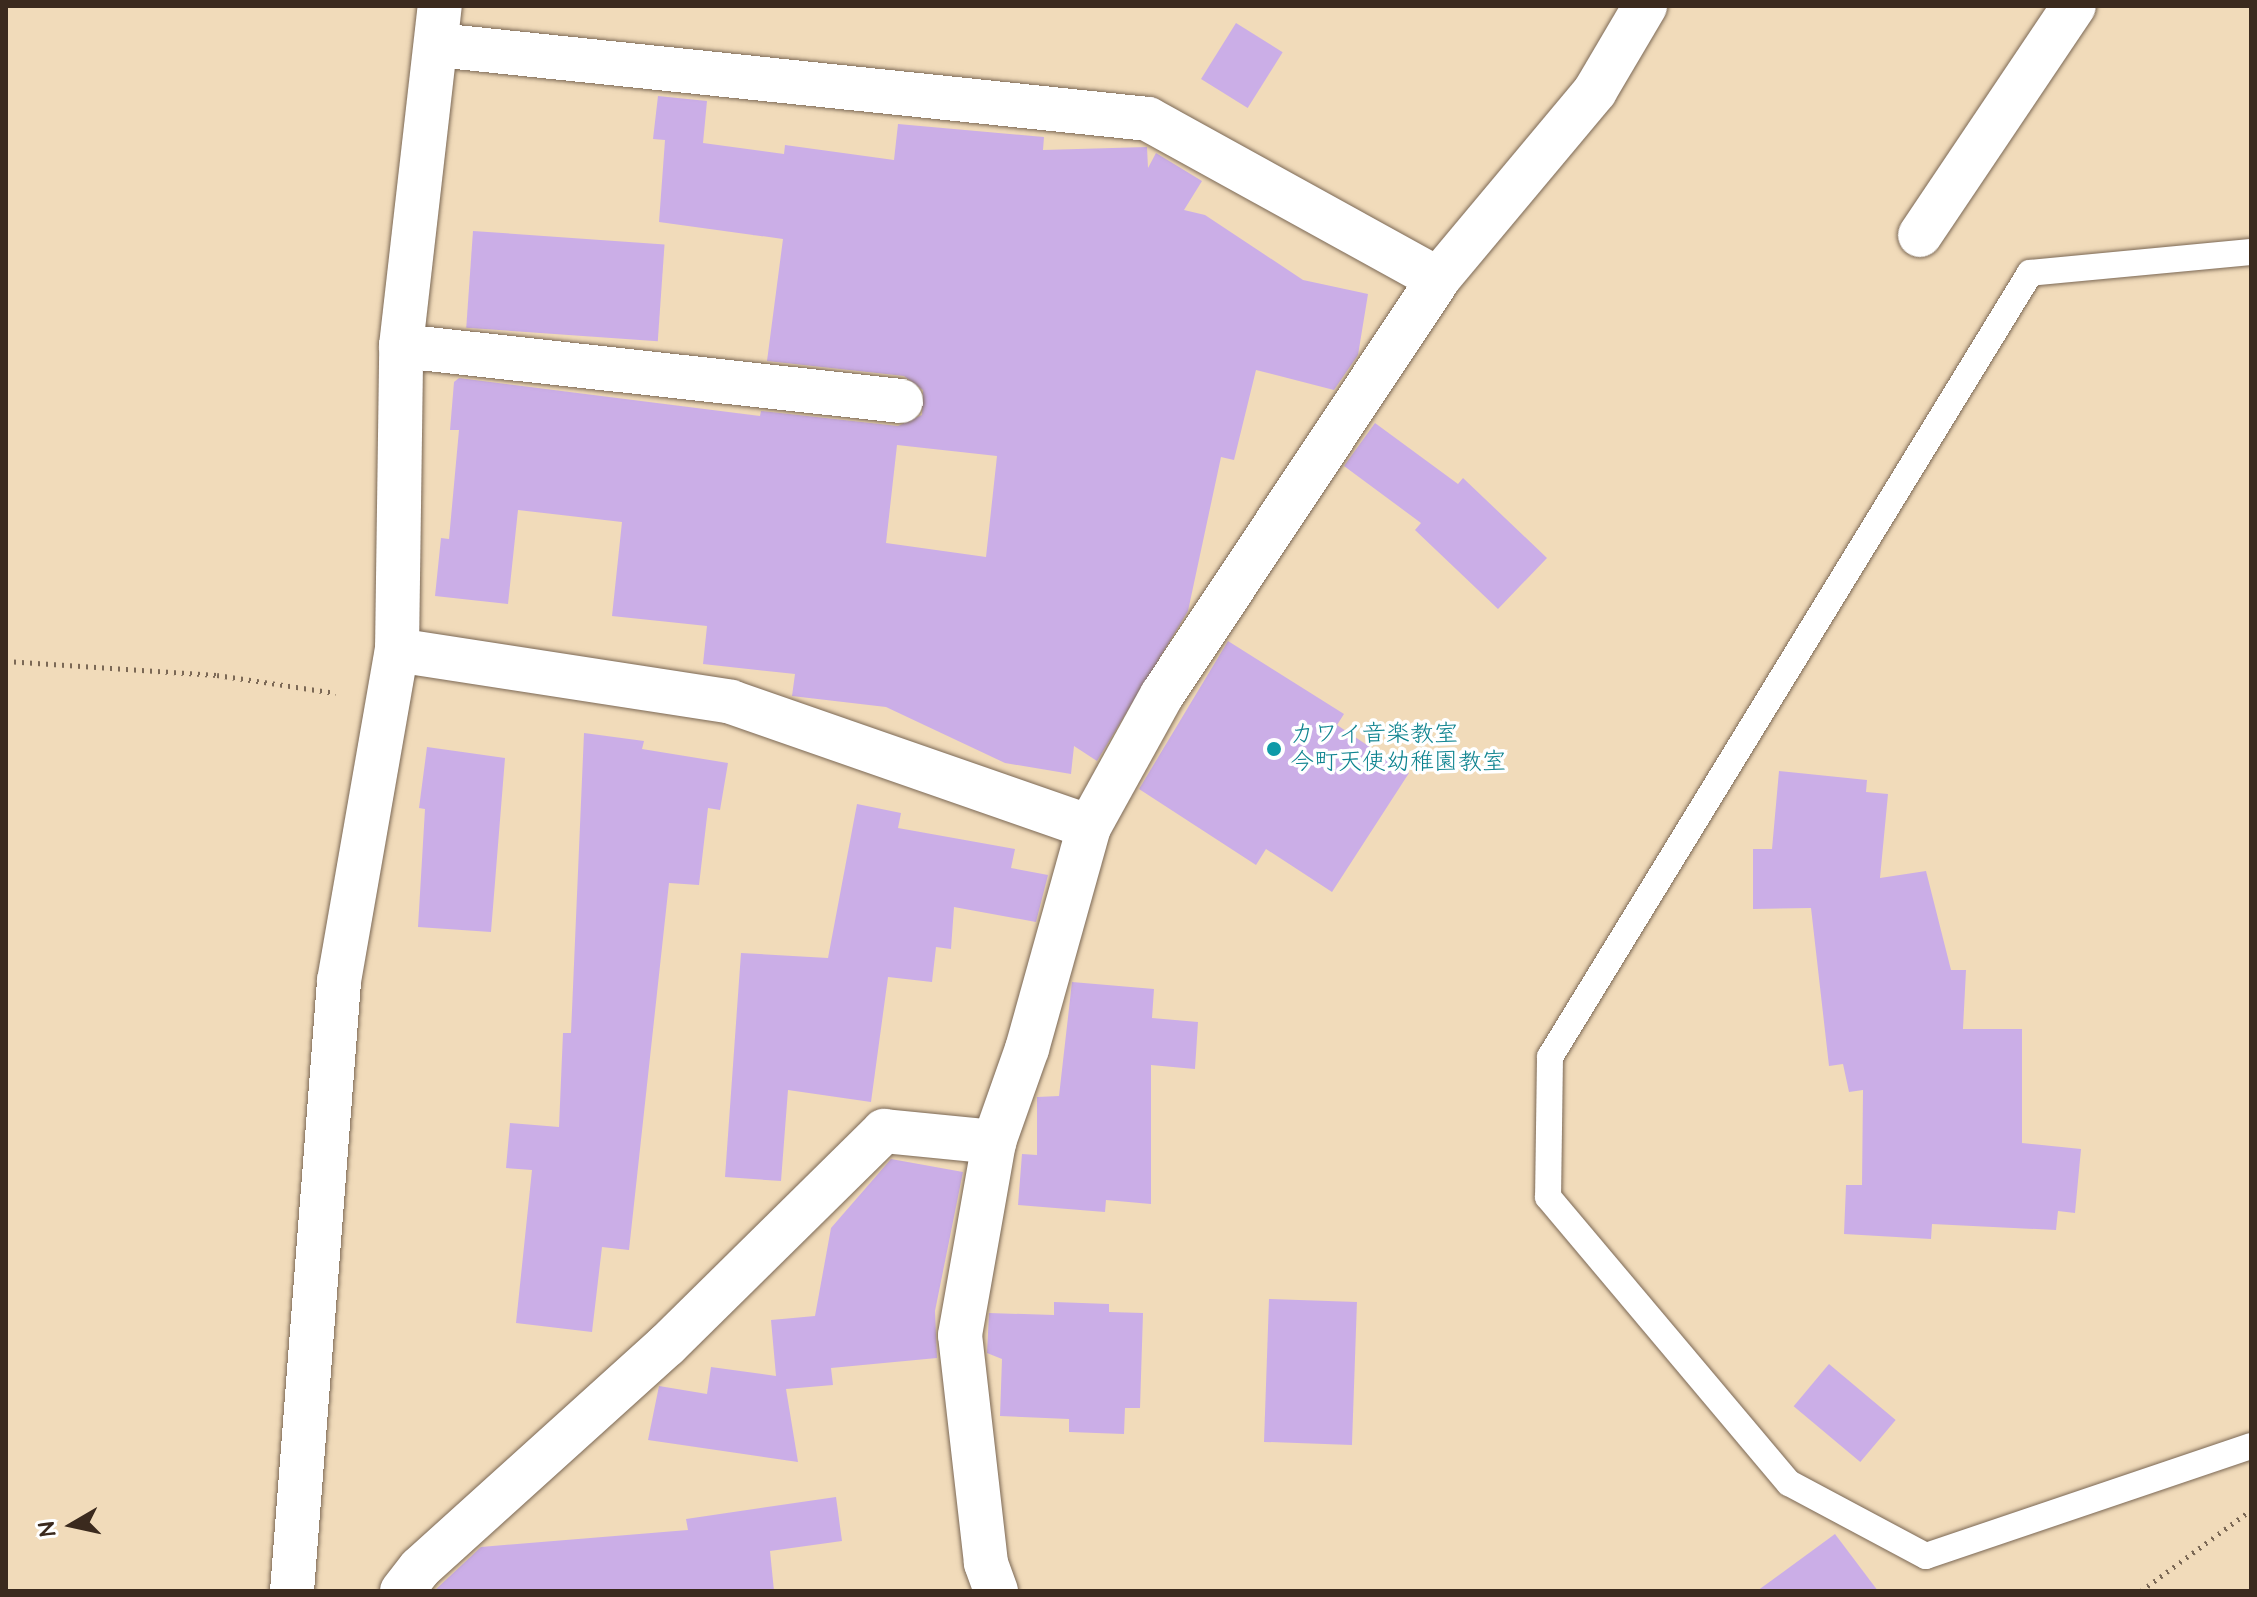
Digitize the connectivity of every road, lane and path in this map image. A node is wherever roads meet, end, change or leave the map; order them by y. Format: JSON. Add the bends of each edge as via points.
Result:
{"nodes":[{"id":1,"x":1645,"y":6,"type":"edge"},
{"id":2,"x":2074,"y":6,"type":"edge"},
{"id":3,"x":438,"y":26,"type":"edge"},
{"id":4,"x":1920,"y":235,"type":"dead end"},
{"id":5,"x":2251,"y":252,"type":"edge"},
{"id":6,"x":1438,"y":279,"type":"junction"},
{"id":7,"x":401,"y":346,"type":"junction"},
{"id":8,"x":901,"y":401,"type":"dead end"},
{"id":9,"x":397,"y":650,"type":"junction"},
{"id":10,"x":6,"y":661,"type":"edge"},
{"id":11,"x":385,"y":700,"type":"junction"},
{"id":12,"x":1089,"y":827,"type":"junction"},
{"id":13,"x":994,"y":1142,"type":"junction"},
{"id":14,"x":2251,"y":1446,"type":"edge"},
{"id":15,"x":2251,"y":1510,"type":"edge"},
{"id":16,"x":292,"y":1591,"type":"edge"},
{"id":17,"x":402,"y":1591,"type":"edge"},
{"id":18,"x":996,"y":1591,"type":"edge"},
{"id":19,"x":2141,"y":1591,"type":"edge"}],
"edges":[{"from":1,"to":6,"type":"street","via":[[1595,91]]},
{"from":2,"to":4,"type":"street"},
{"from":3,"to":6,"type":"street","via":[[1148,119]]},
{"from":3,"to":7,"type":"street"},
{"from":5,"to":14,"type":"lane","via":[[2030,273],[1550,1057],[1548,1197],[1789,1483],[1926,1556]]},
{"from":6,"to":12,"type":"street","via":[[1162,695]]},
{"from":7,"to":8,"type":"street"},
{"from":7,"to":9,"type":"street"},
{"from":9,"to":11,"type":"street"},
{"from":9,"to":12,"type":"street","via":[[731,702]]},
{"from":10,"to":11,"type":"path","via":[[217,675]]},
{"from":11,"to":16,"type":"street","via":[[339,981]]},
{"from":12,"to":13,"type":"street","via":[[1027,1049]]},
{"from":13,"to":17,"type":"street","via":[[884,1131],[667,1345],[420,1568]]},
{"from":13,"to":18,"type":"street","via":[[960,1335],[986,1563]]},
{"from":15,"to":19,"type":"path"}]}
